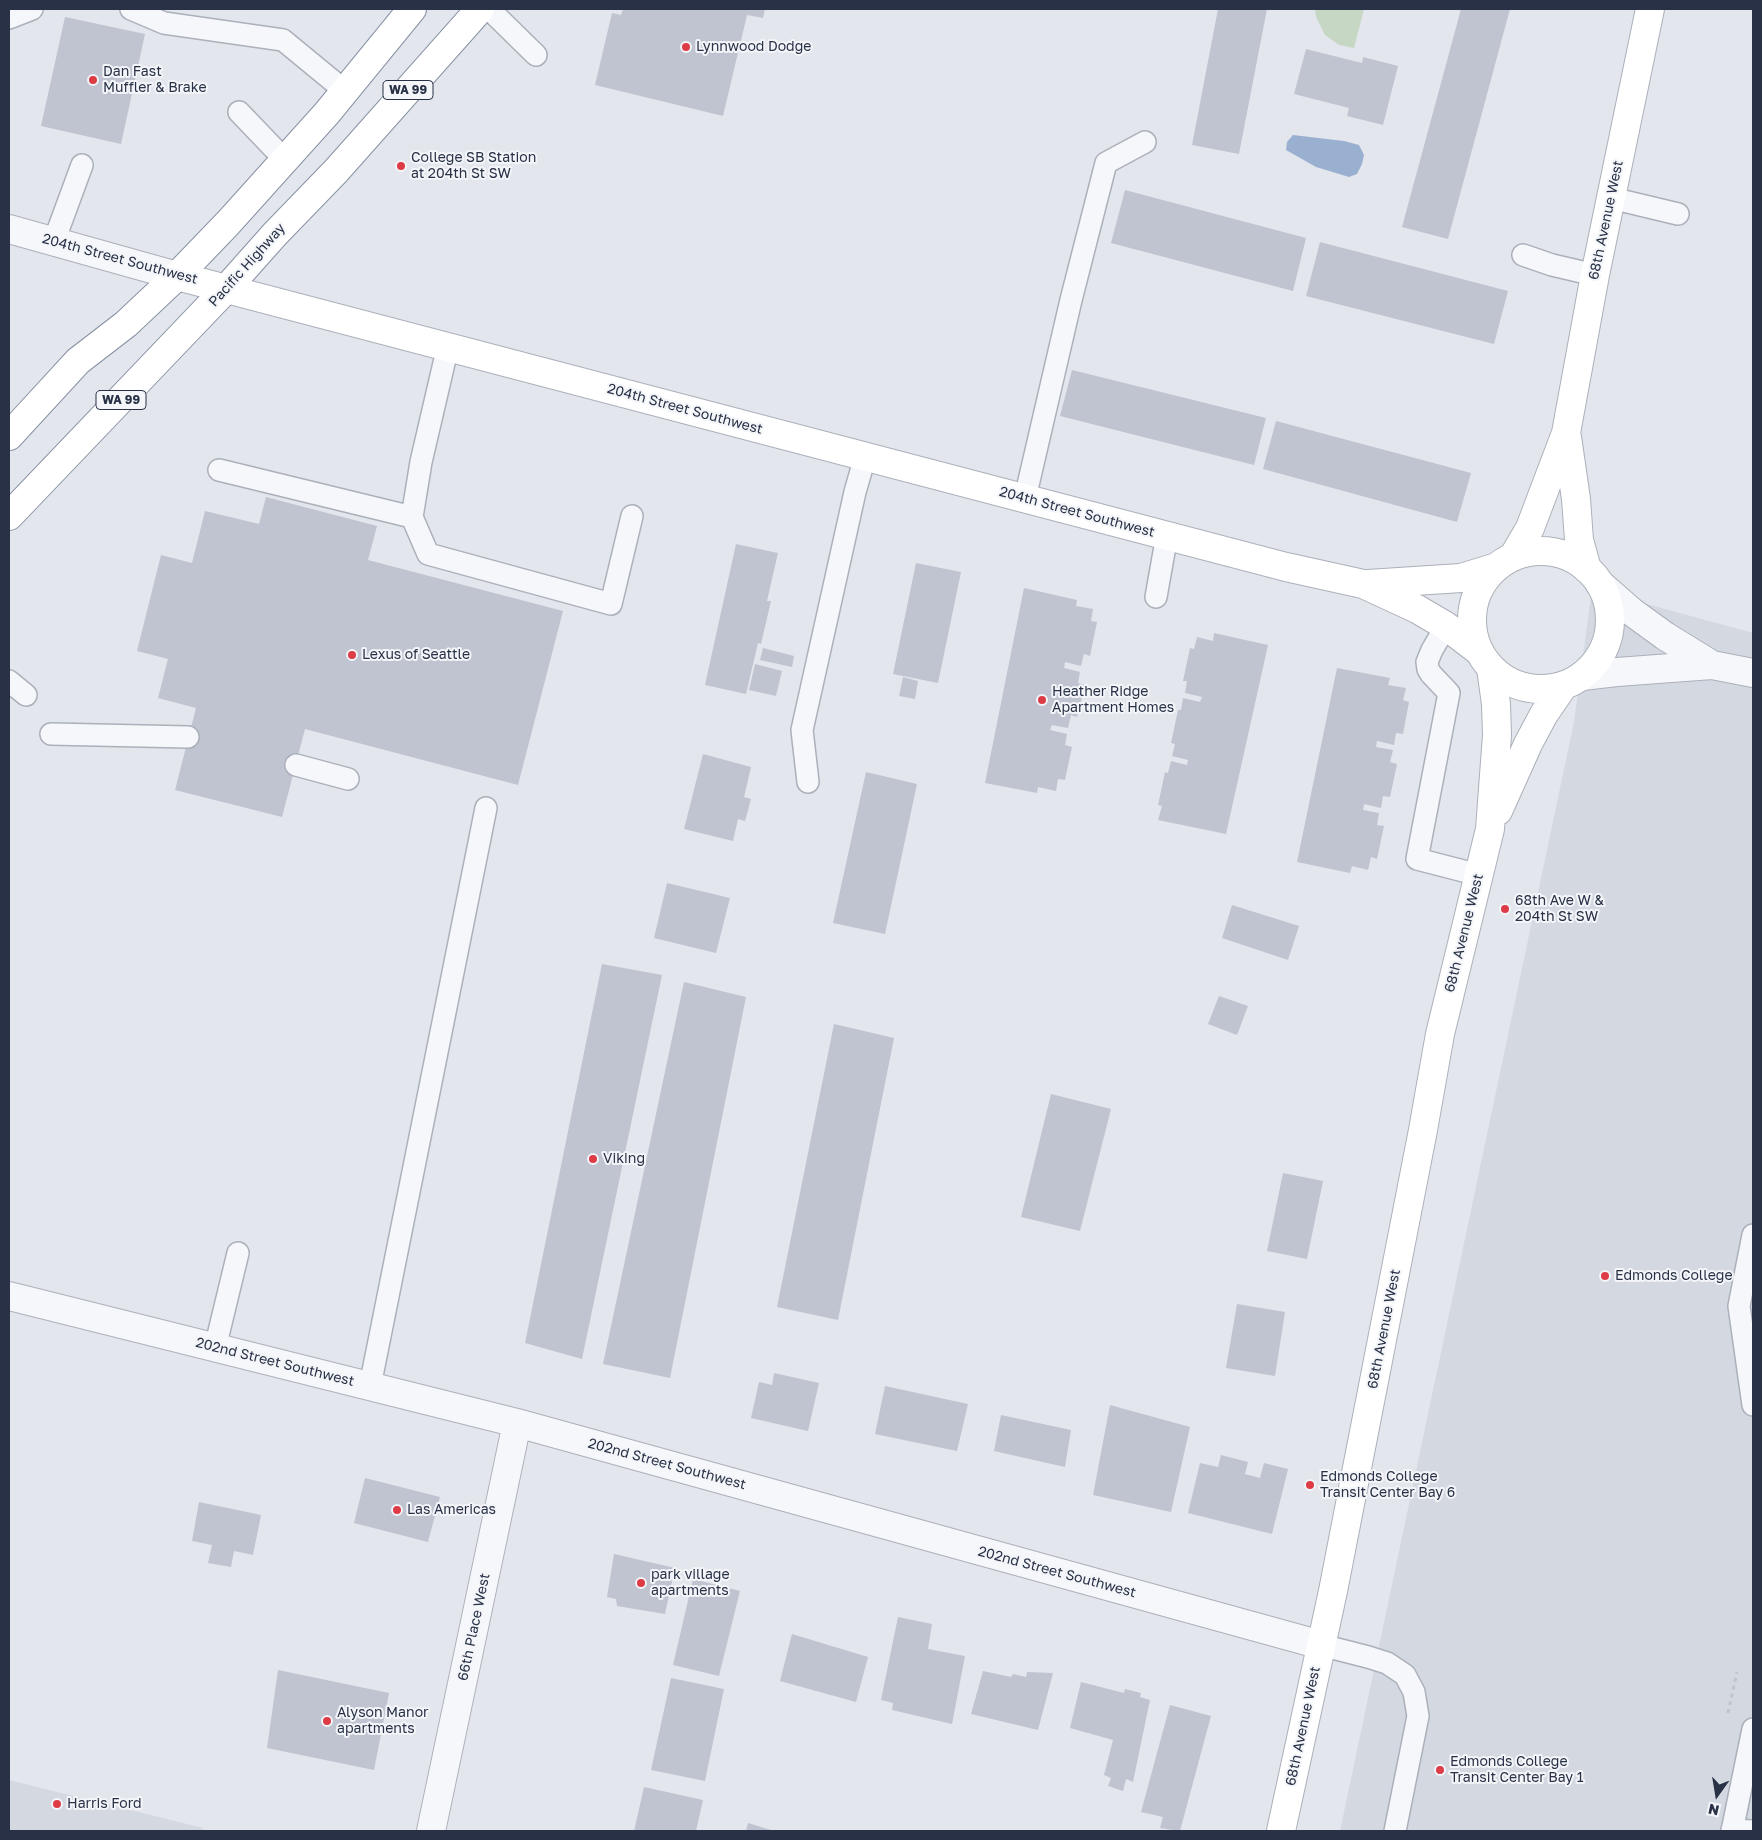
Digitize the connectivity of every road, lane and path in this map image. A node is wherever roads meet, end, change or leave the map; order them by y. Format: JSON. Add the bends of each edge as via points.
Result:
{"nodes":[{"id":1,"x":32,"y":9,"type":"edge"},
{"id":2,"x":131,"y":9,"type":"edge"},
{"id":3,"x":412,"y":9,"type":"edge"},
{"id":4,"x":480,"y":9,"type":"edge"},
{"id":5,"x":489,"y":9,"type":"edge"},
{"id":6,"x":1650,"y":9,"type":"edge"},
{"id":7,"x":9,"y":18,"type":"edge"},
{"id":8,"x":536,"y":55,"type":"dead end"},
{"id":9,"x":345,"y":91,"type":"junction"},
{"id":10,"x":239,"y":112,"type":"dead end"},
{"id":11,"x":1145,"y":142,"type":"dead end"},
{"id":12,"x":285,"y":160,"type":"junction"},
{"id":13,"x":82,"y":165,"type":"dead end"},
{"id":14,"x":1611,"y":198,"type":"junction"},
{"id":15,"x":1678,"y":214,"type":"dead end"},
{"id":16,"x":9,"y":229,"type":"edge"},
{"id":17,"x":54,"y":241,"type":"junction"},
{"id":18,"x":1523,"y":255,"type":"dead end"},
{"id":19,"x":177,"y":276,"type":"junction"},
{"id":20,"x":1595,"y":276,"type":"junction"},
{"id":21,"x":227,"y":288,"type":"junction"},
{"id":22,"x":448,"y":346,"type":"junction"},
{"id":23,"x":1566,"y":433,"type":"junction"},
{"id":24,"x":9,"y":436,"type":"edge"},
{"id":25,"x":865,"y":457,"type":"junction"},
{"id":26,"x":219,"y":470,"type":"dead end"},
{"id":27,"x":1025,"y":498,"type":"junction"},
{"id":28,"x":9,"y":516,"type":"edge"},
{"id":29,"x":632,"y":516,"type":"dead end"},
{"id":30,"x":412,"y":517,"type":"junction"},
{"id":31,"x":1168,"y":535,"type":"junction"},
{"id":32,"x":1505,"y":562,"type":"junction"},
{"id":33,"x":1594,"y":576,"type":"junction"},
{"id":34,"x":1363,"y":584,"type":"junction"},
{"id":35,"x":1156,"y":597,"type":"dead end"},
{"id":36,"x":1446,"y":626,"type":"junction"},
{"id":37,"x":1485,"y":660,"type":"junction"},
{"id":38,"x":1712,"y":665,"type":"junction"},
{"id":39,"x":1753,"y":673,"type":"edge"},
{"id":40,"x":9,"y":681,"type":"edge"},
{"id":41,"x":1573,"y":681,"type":"junction"},
{"id":42,"x":26,"y":695,"type":"dead end"},
{"id":43,"x":51,"y":734,"type":"dead end"},
{"id":44,"x":188,"y":737,"type":"dead end"},
{"id":45,"x":296,"y":765,"type":"dead end"},
{"id":46,"x":348,"y":778,"type":"dead end"},
{"id":47,"x":808,"y":782,"type":"dead end"},
{"id":48,"x":486,"y":808,"type":"dead end"},
{"id":49,"x":1490,"y":829,"type":"junction"},
{"id":50,"x":1479,"y":875,"type":"junction"},
{"id":51,"x":1753,"y":1235,"type":"edge"},
{"id":52,"x":238,"y":1253,"type":"dead end"},
{"id":53,"x":9,"y":1296,"type":"edge"},
{"id":54,"x":215,"y":1348,"type":"junction"},
{"id":55,"x":370,"y":1386,"type":"junction"},
{"id":56,"x":1753,"y":1405,"type":"edge"},
{"id":57,"x":517,"y":1423,"type":"junction"},
{"id":58,"x":1321,"y":1645,"type":"junction"},
{"id":59,"x":1753,"y":1729,"type":"edge"},
{"id":60,"x":1732,"y":1830,"type":"edge"},
{"id":61,"x":431,"y":1831,"type":"edge"},
{"id":62,"x":1281,"y":1831,"type":"edge"},
{"id":63,"x":1395,"y":1831,"type":"edge"},
{"id":64,"x":1753,"y":1831,"type":"edge"}],
"edges":[{"from":1,"to":7,"type":"lane"},
{"from":2,"to":9,"type":"lane","via":[[164,23],[284,40]]},
{"from":3,"to":9,"type":"main road"},
{"from":4,"to":21,"type":"main road","name":"Pacific Highway","number":"WA 99"},
{"from":5,"to":8,"type":"lane"},
{"from":6,"to":14,"type":"main road","name":"68th Avenue West"},
{"from":9,"to":12,"type":"main road"},
{"from":10,"to":12,"type":"lane"},
{"from":11,"to":27,"type":"lane","via":[[1106,163]]},
{"from":12,"to":19,"type":"main road"},
{"from":13,"to":17,"type":"lane"},
{"from":14,"to":15,"type":"lane"},
{"from":14,"to":20,"type":"main road","name":"68th Avenue West"},
{"from":16,"to":17,"type":"street","name":"204th Street Southwest"},
{"from":17,"to":19,"type":"street","name":"204th Street Southwest"},
{"from":18,"to":20,"type":"lane"},
{"from":19,"to":21,"type":"main road","name":"204th Street Southwest"},
{"from":19,"to":24,"type":"main road","via":[[126,324],[78,361]]},
{"from":20,"to":23,"type":"main road","name":"68th Avenue West"},
{"from":21,"to":22,"type":"main road","name":"204th Street Southwest"},
{"from":21,"to":28,"type":"main road","name":"Pacific Highway","number":"WA 99"},
{"from":22,"to":25,"type":"main road","name":"204th Street Southwest"},
{"from":22,"to":30,"type":"lane","via":[[421,462]]},
{"from":23,"to":32,"type":"main road","name":"68th Avenue West","via":[[1530,528]]},
{"from":23,"to":33,"type":"main road","name":"68th Avenue West","via":[[1579,540]]},
{"from":25,"to":27,"type":"main road","name":"204th Street Southwest"},
{"from":25,"to":47,"type":"lane","via":[[802,730]]},
{"from":26,"to":30,"type":"lane"},
{"from":27,"to":31,"type":"main road","name":"204th Street Southwest"},
{"from":29,"to":30,"type":"lane","via":[[611,604],[428,554]]},
{"from":31,"to":34,"type":"main road","name":"204th Street Southwest"},
{"from":31,"to":35,"type":"lane"},
{"from":32,"to":33,"type":"main road","via":[[1532,552],[1552,552],[1571,558]]},
{"from":32,"to":34,"type":"main road","name":"204th Street Southwest","via":[[1461,578]]},
{"from":32,"to":37,"type":"main road","via":[[1484,581],[1472,616],[1473,635]]},
{"from":33,"to":38,"type":"street","via":[[1632,612]]},
{"from":33,"to":41,"type":"main road","via":[[1608,603],[1608,637],[1597,662]]},
{"from":34,"to":36,"type":"main road","name":"204th Street Southwest"},
{"from":36,"to":37,"type":"main road","name":"204th Street Southwest"},
{"from":36,"to":50,"type":"lane","via":[[1427,662],[1428,669],[1447,689],[1449,698],[1417,859]]},
{"from":37,"to":41,"type":"main road","via":[[1506,680],[1525,688],[1544,689]]},
{"from":37,"to":49,"type":"main road","name":"68th Avenue West","via":[[1496,704]]},
{"from":38,"to":39,"type":"street"},
{"from":38,"to":41,"type":"street","via":[[1617,672]]},
{"from":40,"to":42,"type":"lane"},
{"from":41,"to":49,"type":"main road","name":"68th Avenue West","via":[[1544,714]]},
{"from":43,"to":44,"type":"lane"},
{"from":45,"to":46,"type":"lane"},
{"from":48,"to":55,"type":"lane"},
{"from":49,"to":50,"type":"main road","name":"68th Avenue West"},
{"from":50,"to":58,"type":"main road","name":"68th Avenue West","via":[[1440,1034]]},
{"from":51,"to":56,"type":"lane","via":[[1739,1306]]},
{"from":52,"to":54,"type":"lane"},
{"from":53,"to":54,"type":"street","name":"202nd Street Southwest"},
{"from":54,"to":55,"type":"street","name":"202nd Street Southwest"},
{"from":55,"to":57,"type":"street","name":"202nd Street Southwest"},
{"from":57,"to":58,"type":"street","name":"202nd Street Southwest"},
{"from":57,"to":61,"type":"street","name":"66th Place West"},
{"from":58,"to":62,"type":"main road","name":"68th Avenue West"},
{"from":58,"to":63,"type":"lane","via":[[1387,1663],[1405,1675],[1414,1692],[1418,1716]]},
{"from":59,"to":60,"type":"lane"},
{"from":60,"to":64,"type":"lane"}]}
